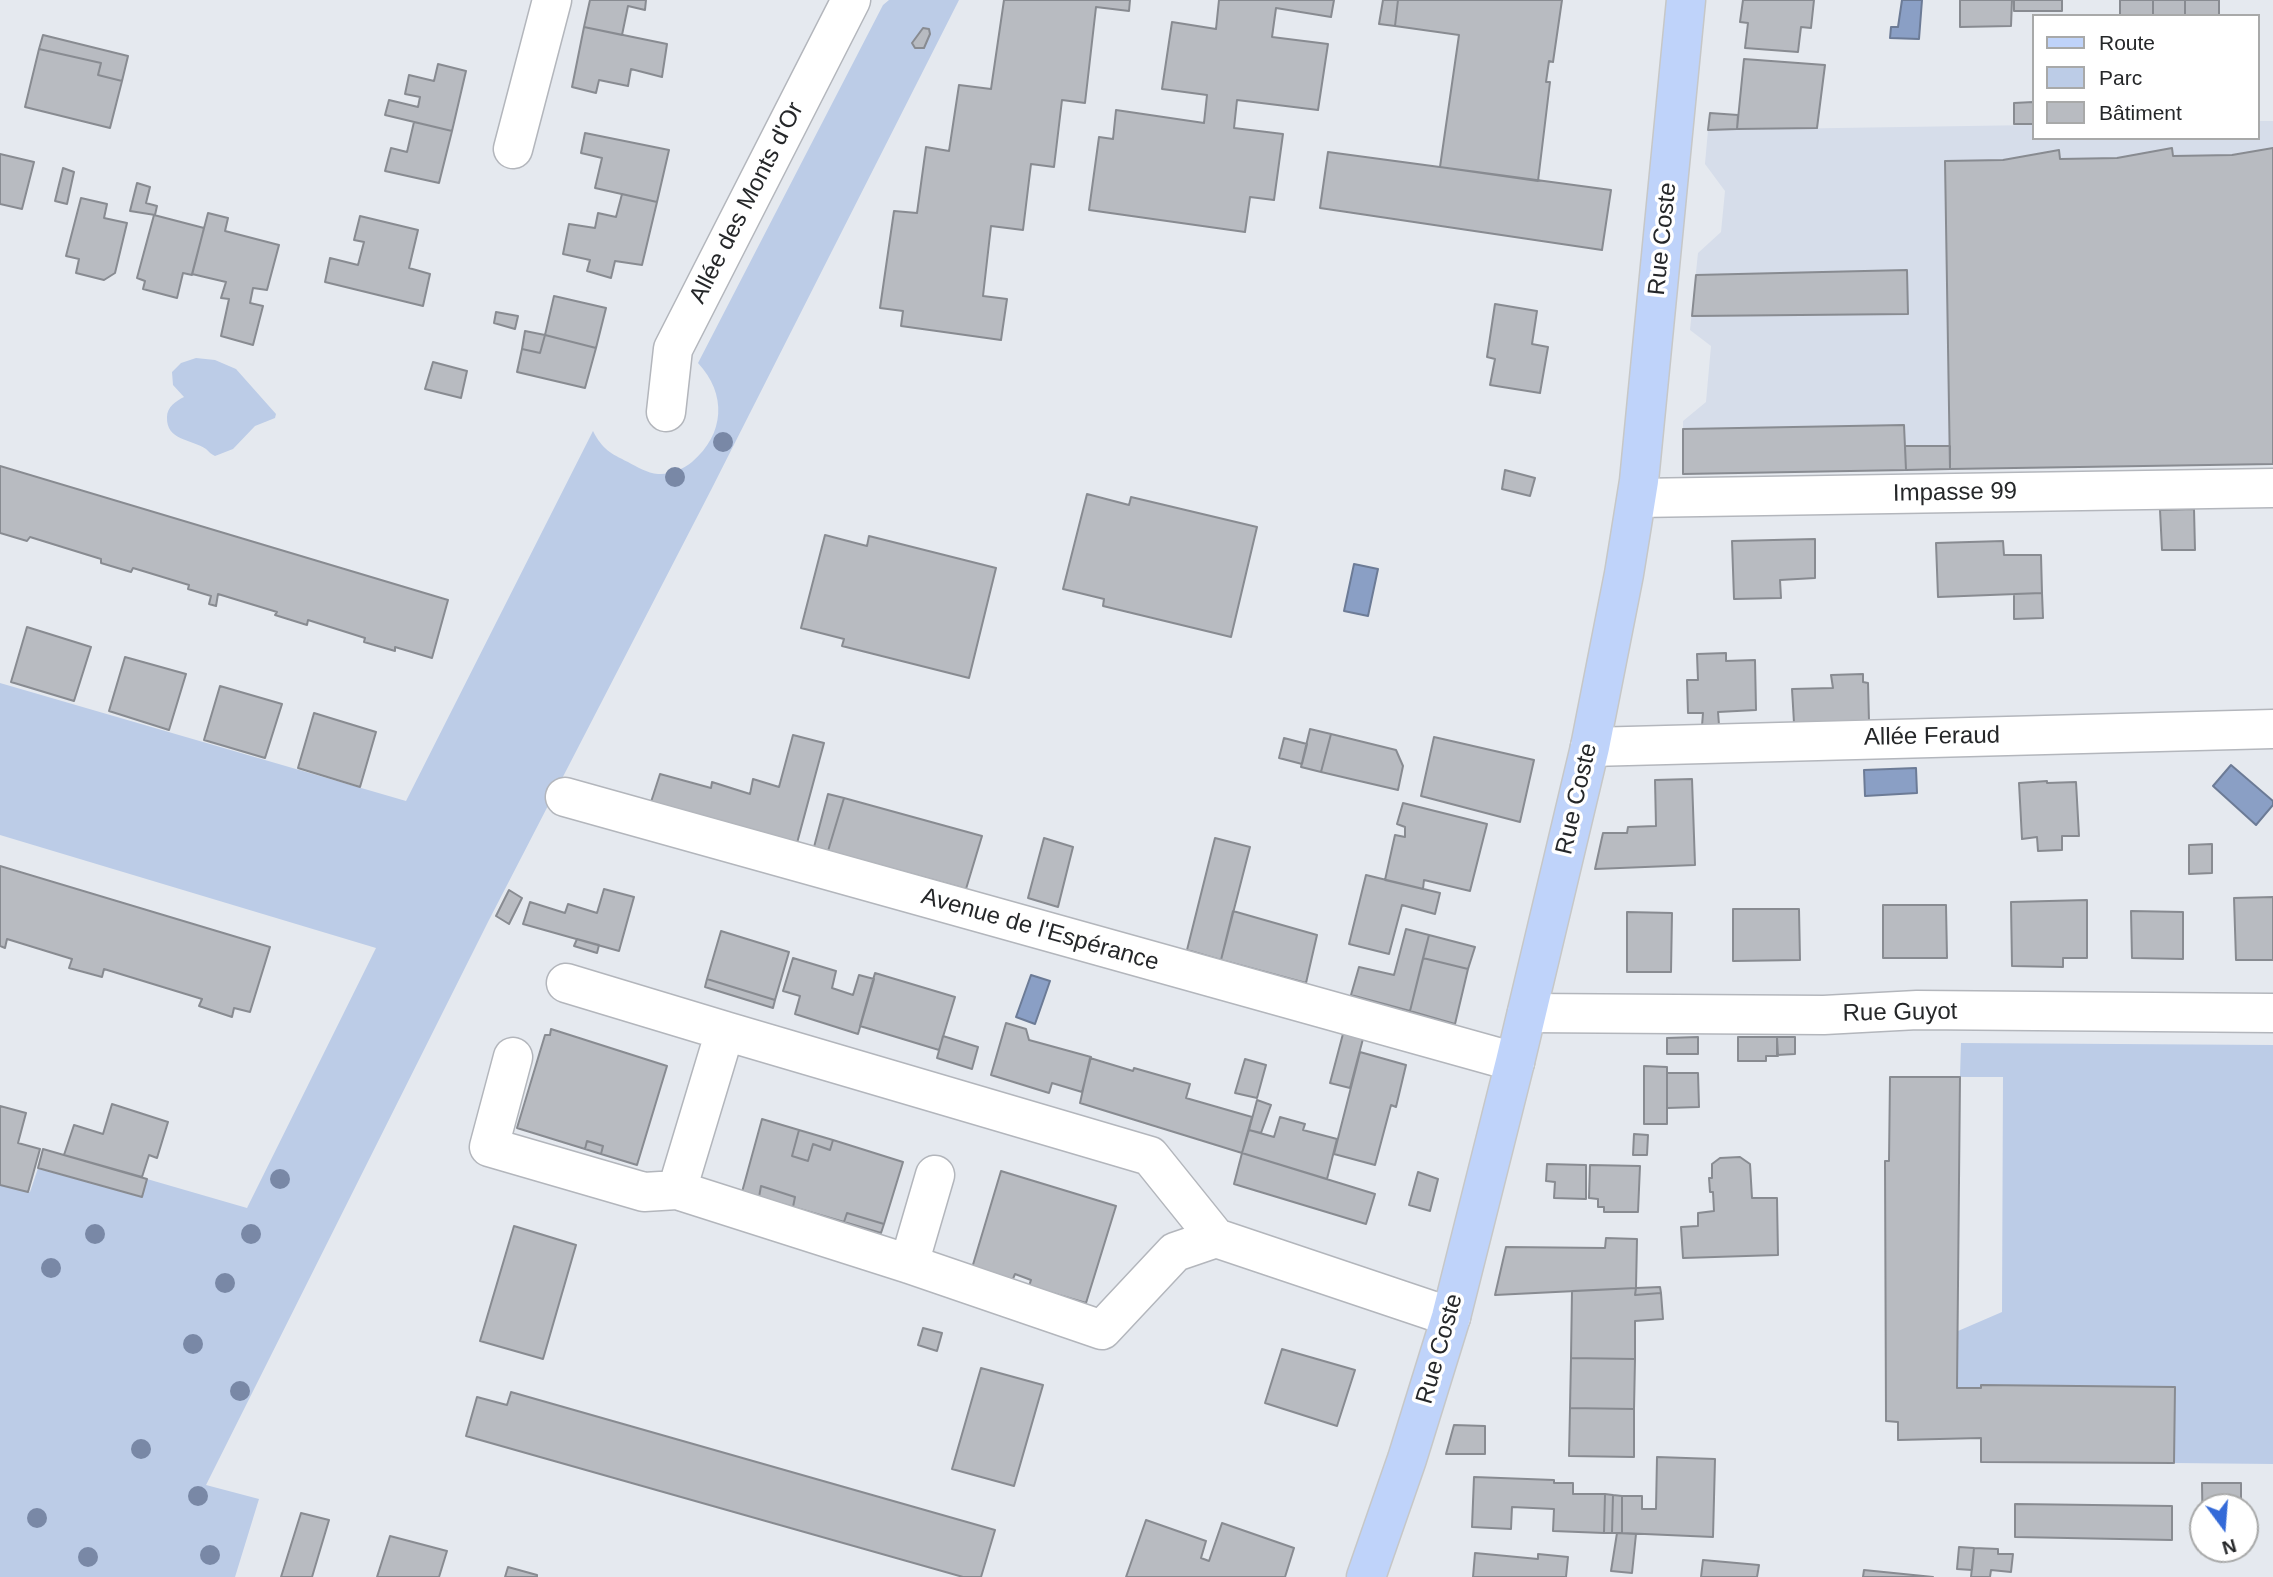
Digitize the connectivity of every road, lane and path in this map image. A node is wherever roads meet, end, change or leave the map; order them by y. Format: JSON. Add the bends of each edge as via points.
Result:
{"nodes":[{"id":1,"x":552,"y":0,"type":"edge"},
{"id":2,"x":851,"y":0,"type":"edge"},
{"id":3,"x":1686,"y":0,"type":"edge"},
{"id":4,"x":513,"y":149,"type":"dead end"},
{"id":5,"x":666,"y":412,"type":"dead end"},
{"id":6,"x":2273,"y":488,"type":"edge"},
{"id":7,"x":1637,"y":498,"type":"junction"},
{"id":8,"x":2273,"y":729,"type":"edge"},
{"id":9,"x":1590,"y":747,"type":"junction"},
{"id":10,"x":565,"y":797,"type":"dead end"},
{"id":11,"x":566,"y":983,"type":"dead end"},
{"id":12,"x":1527,"y":1013,"type":"junction"},
{"id":13,"x":2273,"y":1013,"type":"edge"},
{"id":14,"x":725,"y":1031,"type":"junction"},
{"id":15,"x":513,"y":1057,"type":"dead end"},
{"id":16,"x":1515,"y":1062,"type":"junction"},
{"id":17,"x":935,"y":1175,"type":"dead end"},
{"id":18,"x":677,"y":1190,"type":"junction"},
{"id":19,"x":1216,"y":1238,"type":"junction"},
{"id":20,"x":909,"y":1264,"type":"junction"},
{"id":21,"x":1451,"y":1317,"type":"junction"},
{"id":22,"x":1366,"y":1577,"type":"edge"}],
"edges":[{"from":1,"to":4,"type":"street"},
{"from":2,"to":5,"type":"street","name":"Allée des Monts d'Or","via":[[673,349]]},
{"from":3,"to":7,"type":"main road","name":"Rue Coste"},
{"from":6,"to":7,"type":"street","name":"Impasse 99"},
{"from":7,"to":9,"type":"main road","name":"Rue Coste"},
{"from":8,"to":9,"type":"street","name":"Allée Feraud"},
{"from":9,"to":12,"type":"main road","name":"Rue Coste"},
{"from":10,"to":16,"type":"street","name":"Avenue de l'Espérance"},
{"from":11,"to":14,"type":"street"},
{"from":12,"to":13,"type":"street","name":"Rue Guyot"},
{"from":12,"to":16,"type":"main road","name":"Rue Coste"},
{"from":14,"to":18,"type":"street"},
{"from":14,"to":19,"type":"street","via":[[1150,1157]]},
{"from":15,"to":18,"type":"street","via":[[489,1147],[644,1192]]},
{"from":16,"to":21,"type":"main road","name":"Rue Coste"},
{"from":17,"to":20,"type":"street"},
{"from":18,"to":20,"type":"street"},
{"from":19,"to":20,"type":"street","via":[[1175,1252],[1102,1329]]},
{"from":19,"to":21,"type":"street"},
{"from":21,"to":22,"type":"main road","name":"Rue Coste"}]}
